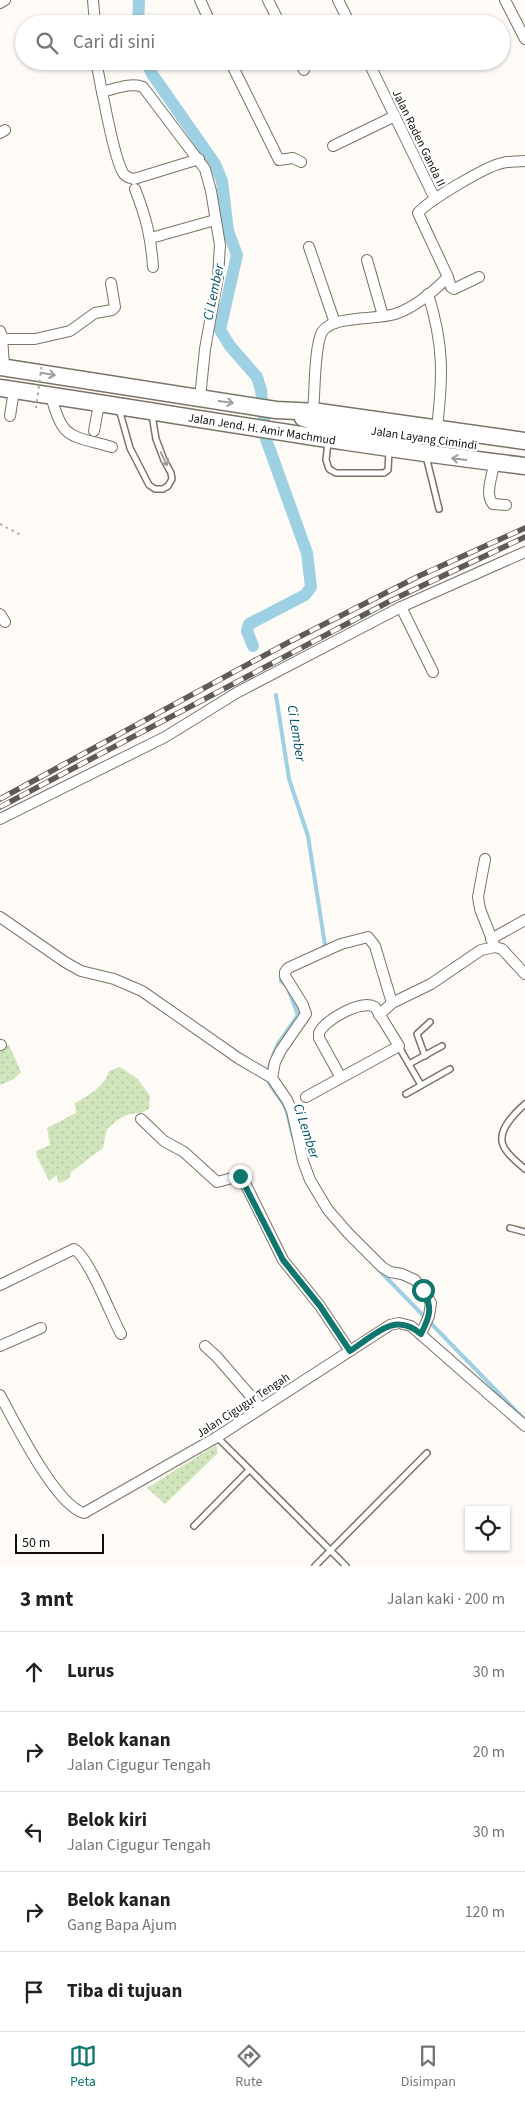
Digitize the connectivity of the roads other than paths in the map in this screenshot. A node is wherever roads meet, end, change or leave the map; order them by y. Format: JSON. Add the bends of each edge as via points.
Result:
{"nodes":[{"id":1,"x":5,"y":0,"type":"edge"},
{"id":2,"x":92,"y":0,"type":"edge"},
{"id":3,"x":200,"y":0,"type":"edge"},
{"id":4,"x":268,"y":0,"type":"edge"},
{"id":5,"x":338,"y":0,"type":"edge"},
{"id":6,"x":505,"y":0,"type":"edge"},
{"id":7,"x":0,"y":3,"type":"edge"},
{"id":8,"x":93,"y":15,"type":"edge"},
{"id":9,"x":207,"y":15,"type":"edge"},
{"id":10,"x":276,"y":15,"type":"edge"},
{"id":11,"x":346,"y":15,"type":"edge"},
{"id":12,"x":525,"y":39,"type":"edge"},
{"id":13,"x":98,"y":70,"type":"edge"},
{"id":14,"x":234,"y":70,"type":"edge"},
{"id":15,"x":372,"y":70,"type":"edge"},
{"id":16,"x":102,"y":92,"type":"junction"},
{"id":17,"x":395,"y":116,"type":"junction"},
{"id":18,"x":333,"y":146,"type":"dead end"},
{"id":19,"x":199,"y":160,"type":"junction"},
{"id":20,"x":525,"y":161,"type":"edge"},
{"id":21,"x":301,"y":162,"type":"dead end"},
{"id":22,"x":135,"y":189,"type":"dead end"},
{"id":23,"x":435,"y":199,"type":"junction"},
{"id":24,"x":215,"y":220,"type":"junction"},
{"id":25,"x":151,"y":238,"type":"junction"},
{"id":26,"x":309,"y":248,"type":"dead end"},
{"id":27,"x":367,"y":260,"type":"dead end"},
{"id":28,"x":153,"y":267,"type":"dead end"},
{"id":29,"x":448,"y":277,"type":"junction"},
{"id":30,"x":479,"y":277,"type":"dead end"},
{"id":31,"x":111,"y":282,"type":"dead end"},
{"id":32,"x":428,"y":294,"type":"junction"},
{"id":33,"x":383,"y":316,"type":"junction"},
{"id":34,"x":336,"y":323,"type":"junction"},
{"id":35,"x":1,"y":335,"type":"edge"},
{"id":36,"x":2,"y":367,"type":"edge"},
{"id":37,"x":7,"y":389,"type":"edge"},
{"id":38,"x":51,"y":395,"type":"junction"},
{"id":39,"x":200,"y":398,"type":"junction"},
{"id":40,"x":99,"y":404,"type":"junction"},
{"id":41,"x":119,"y":407,"type":"junction"},
{"id":42,"x":273,"y":409,"type":"junction"},
{"id":43,"x":152,"y":412,"type":"junction"},
{"id":44,"x":313,"y":412,"type":"junction"},
{"id":45,"x":10,"y":416,"type":"dead end"},
{"id":46,"x":437,"y":428,"type":"junction"},
{"id":47,"x":94,"y":431,"type":"dead end"},
{"id":48,"x":326,"y":432,"type":"junction"},
{"id":49,"x":525,"y":441,"type":"edge"},
{"id":50,"x":112,"y":447,"type":"dead end"},
{"id":51,"x":389,"y":449,"type":"junction"},
{"id":52,"x":525,"y":452,"type":"edge"},
{"id":53,"x":426,"y":454,"type":"junction"},
{"id":54,"x":494,"y":463,"type":"junction"},
{"id":55,"x":525,"y":466,"type":"edge"},
{"id":56,"x":506,"y":505,"type":"dead end"},
{"id":57,"x":439,"y":509,"type":"dead end"},
{"id":58,"x":525,"y":552,"type":"edge"},
{"id":59,"x":401,"y":607,"type":"junction"},
{"id":60,"x":433,"y":672,"type":"dead end"},
{"id":61,"x":0,"y":819,"type":"edge"},
{"id":62,"x":485,"y":859,"type":"dead end"},
{"id":63,"x":0,"y":917,"type":"edge"},
{"id":64,"x":525,"y":920,"type":"edge"},
{"id":65,"x":493,"y":943,"type":"junction"},
{"id":66,"x":525,"y":974,"type":"edge"},
{"id":67,"x":392,"y":1003,"type":"junction"},
{"id":68,"x":379,"y":1015,"type":"junction"},
{"id":69,"x":430,"y":1022,"type":"dead end"},
{"id":70,"x":399,"y":1046,"type":"junction"},
{"id":71,"x":442,"y":1046,"type":"dead end"},
{"id":72,"x":424,"y":1056,"type":"junction"},
{"id":73,"x":409,"y":1064,"type":"junction"},
{"id":74,"x":450,"y":1070,"type":"dead end"},
{"id":75,"x":268,"y":1076,"type":"junction"},
{"id":76,"x":340,"y":1076,"type":"junction"},
{"id":77,"x":421,"y":1085,"type":"junction"},
{"id":78,"x":406,"y":1094,"type":"dead end"},
{"id":79,"x":306,"y":1097,"type":"dead end"},
{"id":80,"x":525,"y":1104,"type":"edge"},
{"id":81,"x":141,"y":1119,"type":"dead end"},
{"id":82,"x":525,"y":1169,"type":"edge"},
{"id":83,"x":510,"y":1228,"type":"dead end"},
{"id":84,"x":525,"y":1232,"type":"edge"},
{"id":85,"x":0,"y":1285,"type":"edge"},
{"id":86,"x":425,"y":1325,"type":"junction"},
{"id":87,"x":41,"y":1328,"type":"dead end"},
{"id":88,"x":121,"y":1334,"type":"dead end"},
{"id":89,"x":0,"y":1346,"type":"edge"},
{"id":90,"x":205,"y":1346,"type":"dead end"},
{"id":91,"x":350,"y":1351,"type":"junction"},
{"id":92,"x":0,"y":1395,"type":"edge"},
{"id":93,"x":261,"y":1408,"type":"junction"},
{"id":94,"x":525,"y":1426,"type":"edge"},
{"id":95,"x":217,"y":1437,"type":"junction"},
{"id":96,"x":427,"y":1453,"type":"dead end"},
{"id":97,"x":249,"y":1470,"type":"junction"},
{"id":98,"x":194,"y":1526,"type":"dead end"},
{"id":99,"x":330,"y":1551,"type":"junction"},
{"id":100,"x":315,"y":1566,"type":"edge"},
{"id":101,"x":346,"y":1566,"type":"edge"}],
"edges":[{"from":1,"to":7,"type":"street"},
{"from":2,"to":8,"type":"street"},
{"from":3,"to":9,"type":"street"},
{"from":4,"to":10,"type":"street"},
{"from":5,"to":11,"type":"street"},
{"from":6,"to":12,"type":"street"},
{"from":13,"to":16,"type":"street"},
{"from":14,"to":21,"type":"street","via":[[279,160],[293,158]]},
{"from":15,"to":17,"type":"street","name":"Jalan Raden Ganda II"},
{"from":16,"to":19,"type":"street","via":[[138,84],[143,86]]},
{"from":16,"to":19,"type":"street","via":[[118,159],[127,178],[134,179]]},
{"from":17,"to":18,"type":"street"},
{"from":17,"to":23,"type":"street","name":"Jalan Raden Ganda II"},
{"from":19,"to":24,"type":"street","via":[[206,169]]},
{"from":20,"to":23,"type":"street","via":[[491,166]]},
{"from":22,"to":25,"type":"street"},
{"from":23,"to":29,"type":"street","via":[[418,213],[418,217]]},
{"from":24,"to":25,"type":"street"},
{"from":24,"to":39,"type":"street","via":[[220,244],[218,277],[206,340]]},
{"from":25,"to":28,"type":"street"},
{"from":26,"to":34,"type":"street"},
{"from":27,"to":33,"type":"street"},
{"from":29,"to":30,"type":"street","via":[[454,289]]},
{"from":29,"to":32,"type":"street"},
{"from":31,"to":35,"type":"street","via":[[115,307],[95,313],[70,331],[35,339]]},
{"from":32,"to":33,"type":"street","via":[[406,310]]},
{"from":32,"to":46,"type":"street","via":[[441,349],[442,383]]},
{"from":33,"to":34,"type":"street"},
{"from":34,"to":44,"type":"street","via":[[324,330],[320,337]]},
{"from":35,"to":36,"type":"street"},
{"from":36,"to":39,"type":"highway","name":"Jalan Jend. H. Amir Machmud","one_way":true},
{"from":37,"to":38,"type":"highway","name":"Jalan Jend. H. Amir Machmud"},
{"from":37,"to":45,"type":"street"},
{"from":38,"to":40,"type":"highway","name":"Jalan Jend. H. Amir Machmud"},
{"from":38,"to":50,"type":"street","via":[[58,421],[69,434]]},
{"from":39,"to":42,"type":"highway","name":"Jalan Jend. H. Amir Machmud","one_way":true},
{"from":40,"to":41,"type":"highway","name":"Jalan Jend. H. Amir Machmud"},
{"from":40,"to":47,"type":"street"},
{"from":41,"to":43,"type":"highway","name":"Jalan Jend. H. Amir Machmud"},
{"from":43,"to":41,"type":"lane","one_way":true,"via":[[156,439],[172,479],[163,489],[149,485],[130,448]]},
{"from":42,"to":44,"type":"highway","name":"Jalan Jend. H. Amir Machmud"},
{"from":42,"to":48,"type":"highway","name":"Jalan Layang Cimindi"},
{"from":43,"to":48,"type":"highway","name":"Jalan Jend. H. Amir Machmud","via":[[270,429]]},
{"from":44,"to":46,"type":"highway","name":"Jalan Jend. H. Amir Machmud"},
{"from":46,"to":49,"type":"highway","name":"Jalan Jend. H. Amir Machmud"},
{"from":48,"to":51,"type":"highway","name":"Jalan Jend. H. Amir Machmud"},
{"from":48,"to":51,"type":"lane","via":[[326,460],[329,469],[336,472],[384,472],[388,470]]},
{"from":48,"to":52,"type":"highway","name":"Jalan Layang Cimindi","via":[[352,428]]},
{"from":51,"to":53,"type":"highway","name":"Jalan Jend. H. Amir Machmud"},
{"from":54,"to":53,"type":"highway","name":"Jalan Jend. H. Amir Machmud","one_way":true},
{"from":53,"to":57,"type":"lane"},
{"from":54,"to":55,"type":"highway","name":"Jalan Jend. H. Amir Machmud"},
{"from":54,"to":56,"type":"street","via":[[490,501]]},
{"from":58,"to":59,"type":"street"},
{"from":59,"to":60,"type":"street"},
{"from":59,"to":61,"type":"street","via":[[238,692],[165,736]]},
{"from":62,"to":65,"type":"street","via":[[478,897]]},
{"from":63,"to":75,"type":"street","via":[[81,971],[142,991]]},
{"from":64,"to":65,"type":"street"},
{"from":65,"to":66,"type":"street"},
{"from":65,"to":67,"type":"street","via":[[431,984]]},
{"from":67,"to":68,"type":"street"},
{"from":67,"to":75,"type":"street","via":[[376,946],[368,937],[342,944],[288,968],[285,976],[306,1014],[281,1050]]},
{"from":68,"to":70,"type":"street"},
{"from":68,"to":76,"type":"street","via":[[371,1004],[360,1005],[332,1018],[320,1029],[319,1038]]},
{"from":69,"to":72,"type":"lane","via":[[417,1034]]},
{"from":70,"to":73,"type":"lane"},
{"from":70,"to":76,"type":"street"},
{"from":71,"to":72,"type":"lane"},
{"from":72,"to":73,"type":"lane"},
{"from":73,"to":77,"type":"lane"},
{"from":74,"to":77,"type":"lane"},
{"from":75,"to":86,"type":"street","via":[[292,1111],[303,1161],[328,1210],[382,1267],[415,1280],[431,1303]]},
{"from":76,"to":79,"type":"street"},
{"from":77,"to":78,"type":"lane"},
{"from":80,"to":82,"type":"lane","via":[[505,1128],[502,1139],[506,1150]]},
{"from":81,"to":91,"type":"street","via":[[217,1182],[242,1177],[283,1260],[320,1306]]},
{"from":83,"to":84,"type":"lane"},
{"from":85,"to":88,"type":"street","via":[[74,1249],[91,1269]]},
{"from":86,"to":91,"type":"street","name":"Jalan Cigugur Tengah","via":[[390,1325]]},
{"from":86,"to":94,"type":"street","name":"Jalan Cigugur Tengah"},
{"from":87,"to":89,"type":"street"},
{"from":90,"to":93,"type":"street"},
{"from":91,"to":93,"type":"street","name":"Jalan Cigugur Tengah"},
{"from":92,"to":95,"type":"street","name":"Jalan Cigugur Tengah","via":[[38,1464],[72,1508],[84,1513]]},
{"from":93,"to":95,"type":"street","name":"Jalan Cigugur Tengah"},
{"from":95,"to":97,"type":"lane"},
{"from":96,"to":99,"type":"lane"},
{"from":97,"to":98,"type":"lane"},
{"from":97,"to":99,"type":"lane"},
{"from":99,"to":100,"type":"lane"},
{"from":99,"to":101,"type":"lane"}]}
